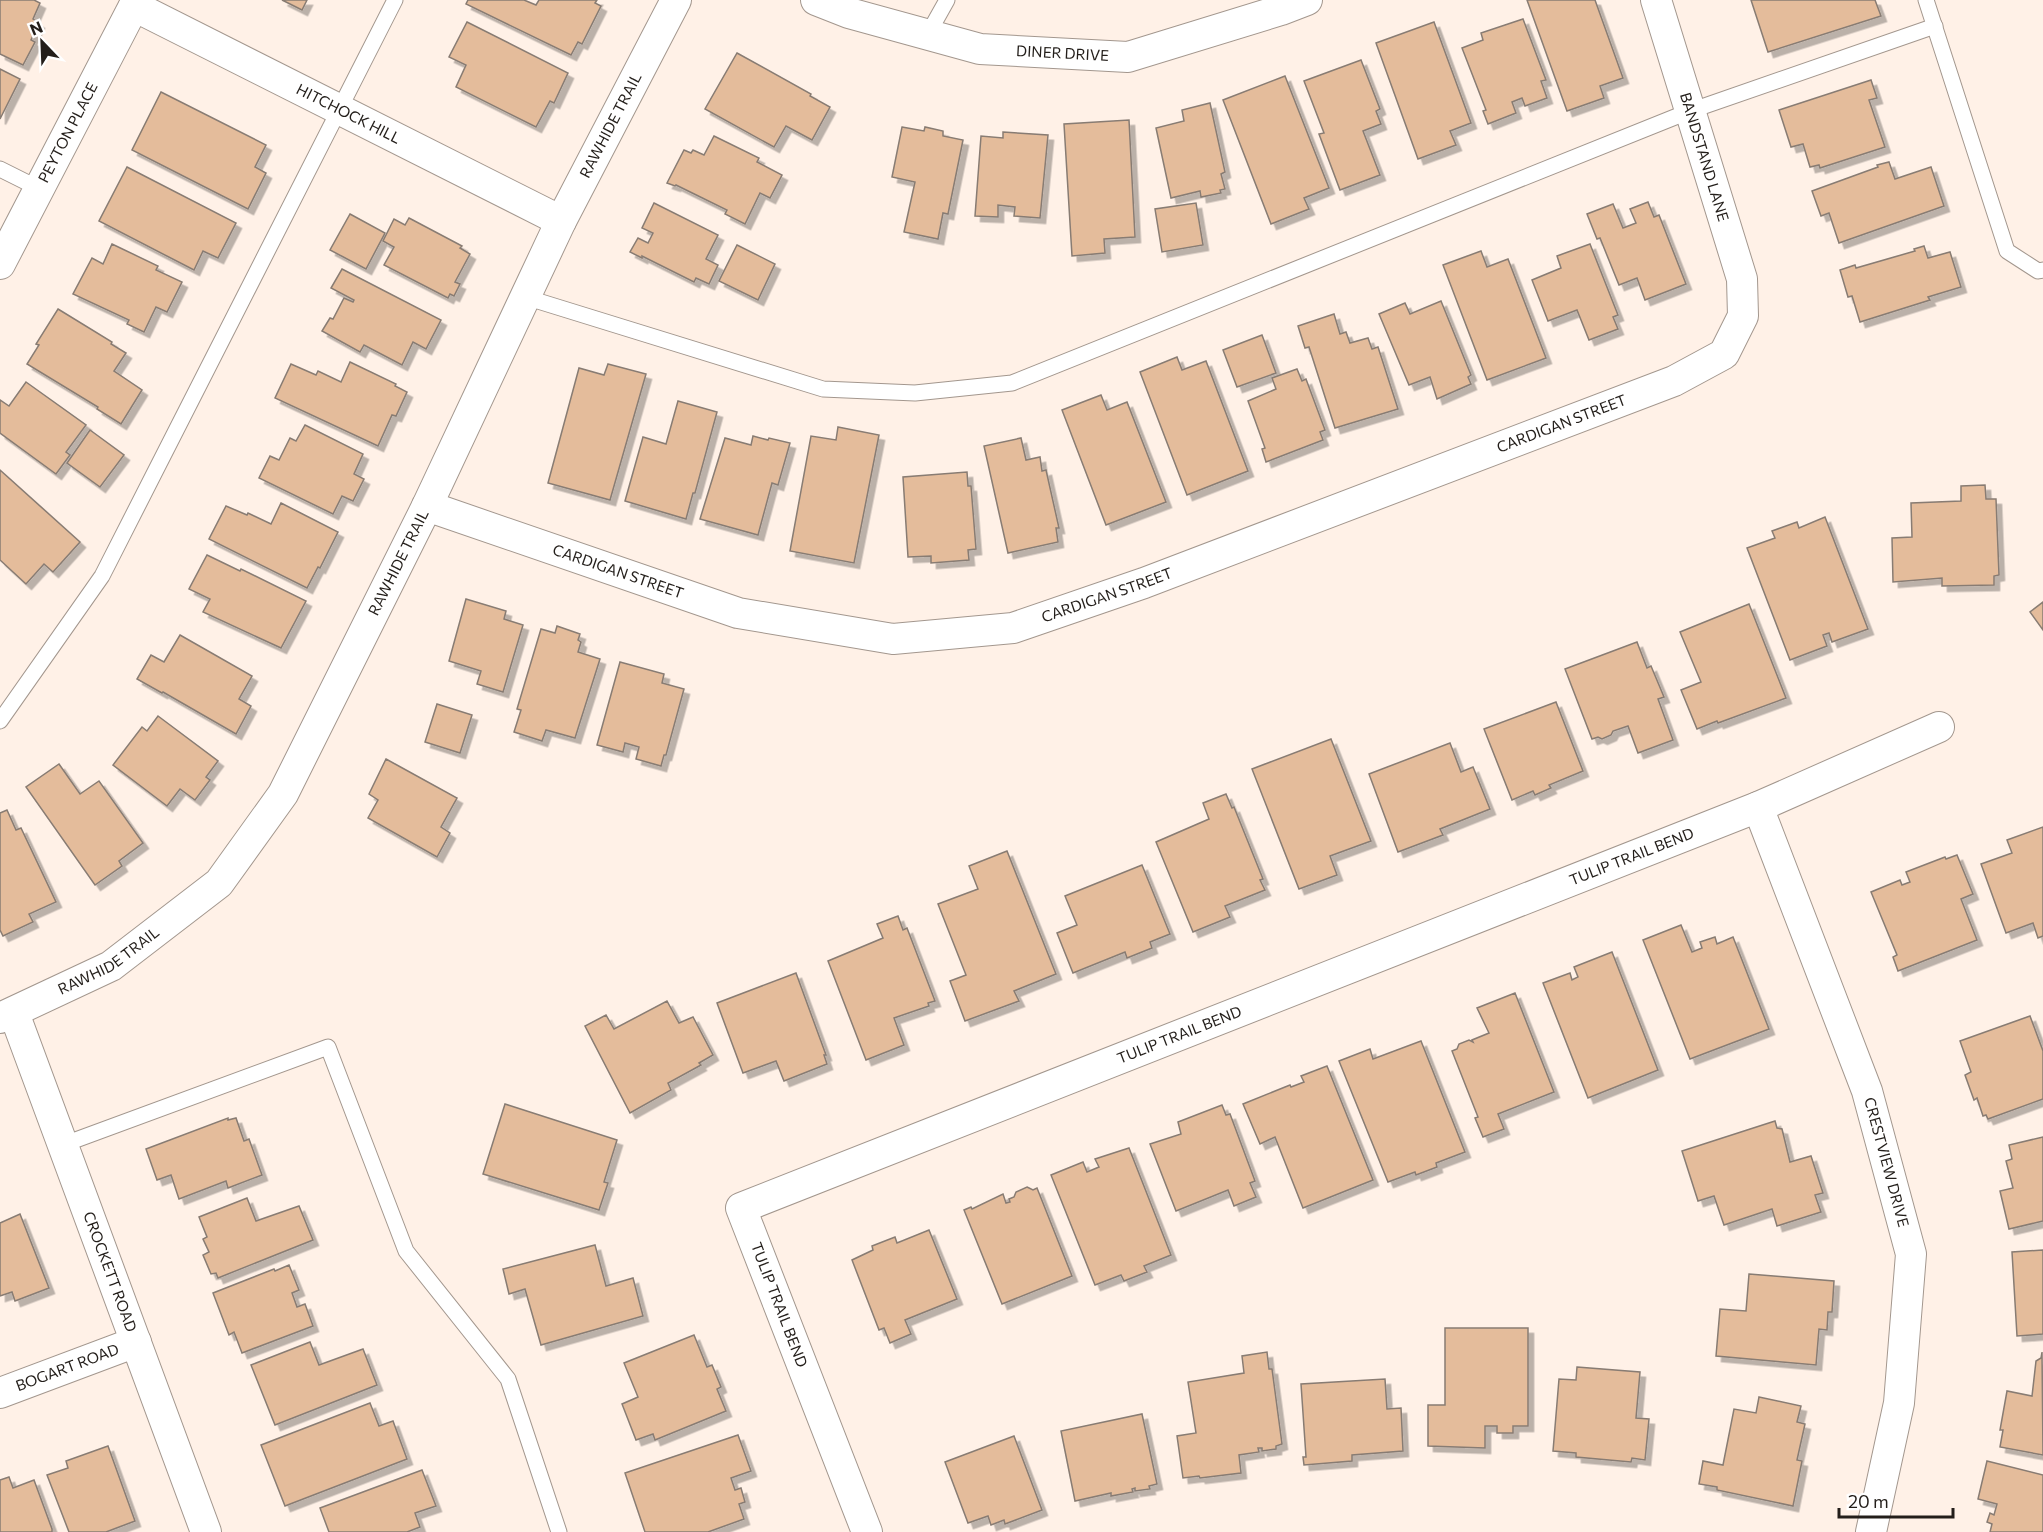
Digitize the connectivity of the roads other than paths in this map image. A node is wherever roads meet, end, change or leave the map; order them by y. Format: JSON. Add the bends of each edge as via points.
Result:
{"nodes":[{"id":1,"x":395,"y":0,"type":"edge"},
{"id":2,"x":676,"y":0,"type":"edge"},
{"id":3,"x":816,"y":0,"type":"edge"},
{"id":4,"x":946,"y":0,"type":"edge"},
{"id":5,"x":1307,"y":0,"type":"edge"},
{"id":6,"x":1656,"y":0,"type":"edge"},
{"id":7,"x":1926,"y":0,"type":"edge"},
{"id":8,"x":136,"y":3,"type":"edge"},
{"id":9,"x":1935,"y":26,"type":"junction"},
{"id":10,"x":928,"y":34,"type":"junction"},
{"id":11,"x":340,"y":108,"type":"junction"},
{"id":12,"x":1690,"y":111,"type":"junction"},
{"id":13,"x":0,"y":169,"type":"edge"},
{"id":14,"x":40,"y":189,"type":"junction"},
{"id":15,"x":561,"y":221,"type":"junction"},
{"id":16,"x":0,"y":264,"type":"edge"},
{"id":17,"x":2043,"y":270,"type":"edge"},
{"id":18,"x":525,"y":297,"type":"junction"},
{"id":19,"x":1743,"y":316,"type":"joint"},
{"id":20,"x":427,"y":506,"type":"junction"},
{"id":21,"x":0,"y":721,"type":"edge"},
{"id":22,"x":1939,"y":727,"type":"dead end"},
{"id":23,"x":1758,"y":807,"type":"junction"},
{"id":24,"x":7,"y":1016,"type":"edge"},
{"id":25,"x":62,"y":1145,"type":"junction"},
{"id":26,"x":136,"y":1342,"type":"junction"},
{"id":27,"x":0,"y":1393,"type":"edge"},
{"id":28,"x":206,"y":1532,"type":"edge"},
{"id":29,"x":559,"y":1532,"type":"edge"},
{"id":30,"x":867,"y":1532,"type":"edge"},
{"id":31,"x":1871,"y":1532,"type":"edge"}],
"edges":[{"from":1,"to":11,"type":"lane"},
{"from":2,"to":15,"type":"street","name":"RAWHIDE TRAIL"},
{"from":3,"to":10,"type":"street","name":"DINER DRIVE"},
{"from":4,"to":10,"type":"lane"},
{"from":5,"to":10,"type":"street","name":"DINER DRIVE","via":[[1128,57],[980,49]]},
{"from":6,"to":12,"type":"street","name":"BANDSTAND LANE"},
{"from":7,"to":9,"type":"lane"},
{"from":8,"to":11,"type":"street","name":"HITCHOCK HILL"},
{"from":8,"to":14,"type":"street","name":"PEYTON PLACE"},
{"from":9,"to":12,"type":"lane"},
{"from":9,"to":17,"type":"lane","via":[[2007,251],[2038,271]]},
{"from":11,"to":15,"type":"street","name":"HITCHOCK HILL"},
{"from":11,"to":21,"type":"lane","via":[[102,576]]},
{"from":12,"to":18,"type":"lane","via":[[1012,383],[915,393],[824,389]]},
{"from":12,"to":19,"type":"street","name":"BANDSTAND LANE","via":[[1742,279]]},
{"from":13,"to":14,"type":"lane"},
{"from":14,"to":16,"type":"street","name":"PEYTON PLACE"},
{"from":15,"to":18,"type":"street","name":"RAWHIDE TRAIL"},
{"from":18,"to":20,"type":"street","name":"RAWHIDE TRAIL"},
{"from":19,"to":20,"type":"street","name":"CARDIGAN STREET","via":[[1724,354],[1674,381],[1144,583],[1013,628],[893,639],[738,613]]},
{"from":20,"to":24,"type":"street","name":"RAWHIDE TRAIL","via":[[283,794],[219,883],[111,966]]},
{"from":22,"to":23,"type":"street","name":"TULIP TRAIL BEND"},
{"from":23,"to":30,"type":"street","name":"TULIP TRAIL BEND","via":[[741,1208]]},
{"from":23,"to":31,"type":"street","name":"CRESTVIEW DRIVE","via":[[1867,1091],[1911,1254],[1899,1403]]},
{"from":24,"to":25,"type":"street","name":"CROCKETT ROAD"},
{"from":25,"to":26,"type":"street","name":"CROCKETT ROAD"},
{"from":25,"to":29,"type":"lane","via":[[328,1047],[406,1251],[508,1380]]},
{"from":26,"to":27,"type":"street","name":"BOGART ROAD"},
{"from":26,"to":28,"type":"street","name":"CROCKETT ROAD"}]}
